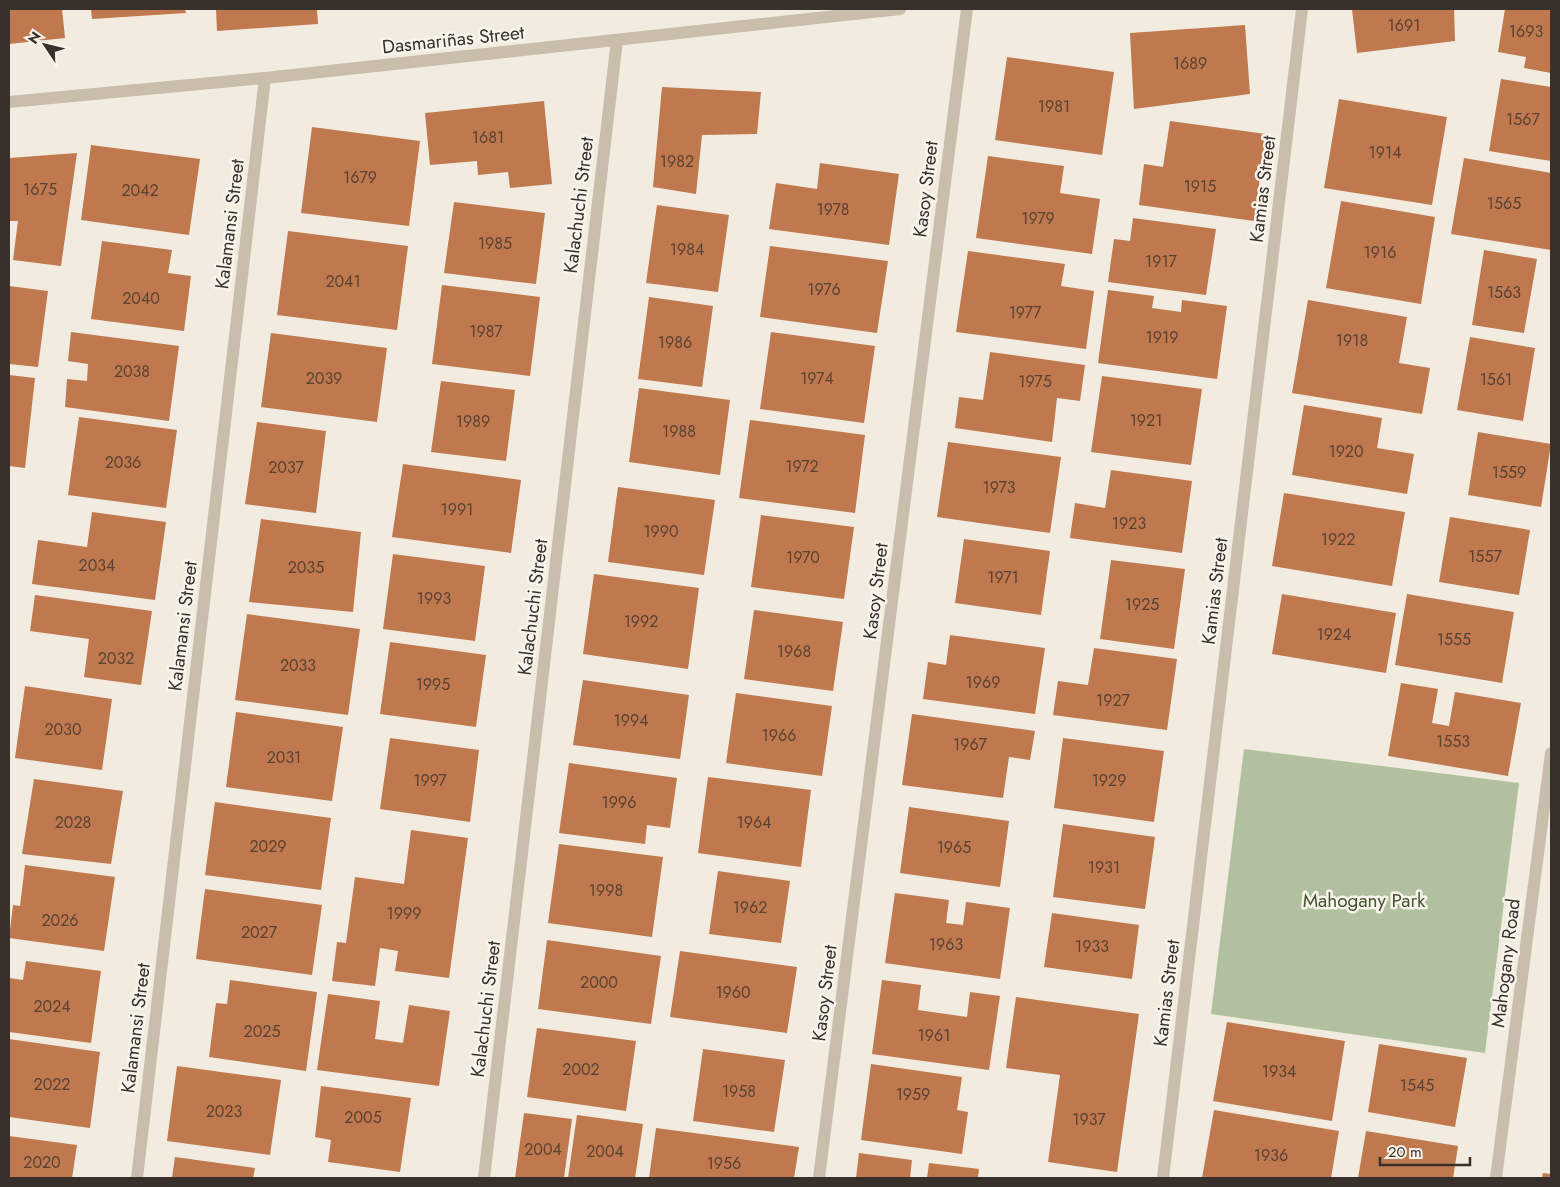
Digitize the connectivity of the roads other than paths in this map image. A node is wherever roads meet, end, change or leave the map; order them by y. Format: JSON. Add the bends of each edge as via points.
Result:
{"nodes":[{"id":1,"x":900,"y":9,"type":"edge"},
{"id":2,"x":967,"y":9,"type":"edge"},
{"id":3,"x":1302,"y":9,"type":"edge"},
{"id":4,"x":616,"y":40,"type":"junction"},
{"id":5,"x":265,"y":78,"type":"junction"},
{"id":6,"x":9,"y":102,"type":"edge"},
{"id":7,"x":1551,"y":753,"type":"edge"},
{"id":8,"x":137,"y":1178,"type":"edge"},
{"id":9,"x":484,"y":1178,"type":"edge"},
{"id":10,"x":819,"y":1178,"type":"edge"},
{"id":11,"x":1163,"y":1178,"type":"edge"},
{"id":12,"x":1496,"y":1178,"type":"edge"}],
"edges":[{"from":1,"to":4,"type":"street","name":"Dasmariñas Street"},
{"from":2,"to":10,"type":"street","name":"Kasoy Street"},
{"from":3,"to":11,"type":"street","name":"Kamias Street"},
{"from":4,"to":5,"type":"street","name":"Dasmariñas Street"},
{"from":4,"to":9,"type":"street","name":"Kalachuchi Street"},
{"from":5,"to":6,"type":"street","name":"Dasmariñas Street"},
{"from":5,"to":8,"type":"street","name":"Kalamansi Street"},
{"from":7,"to":12,"type":"street","name":"Mahogany Road"}]}
